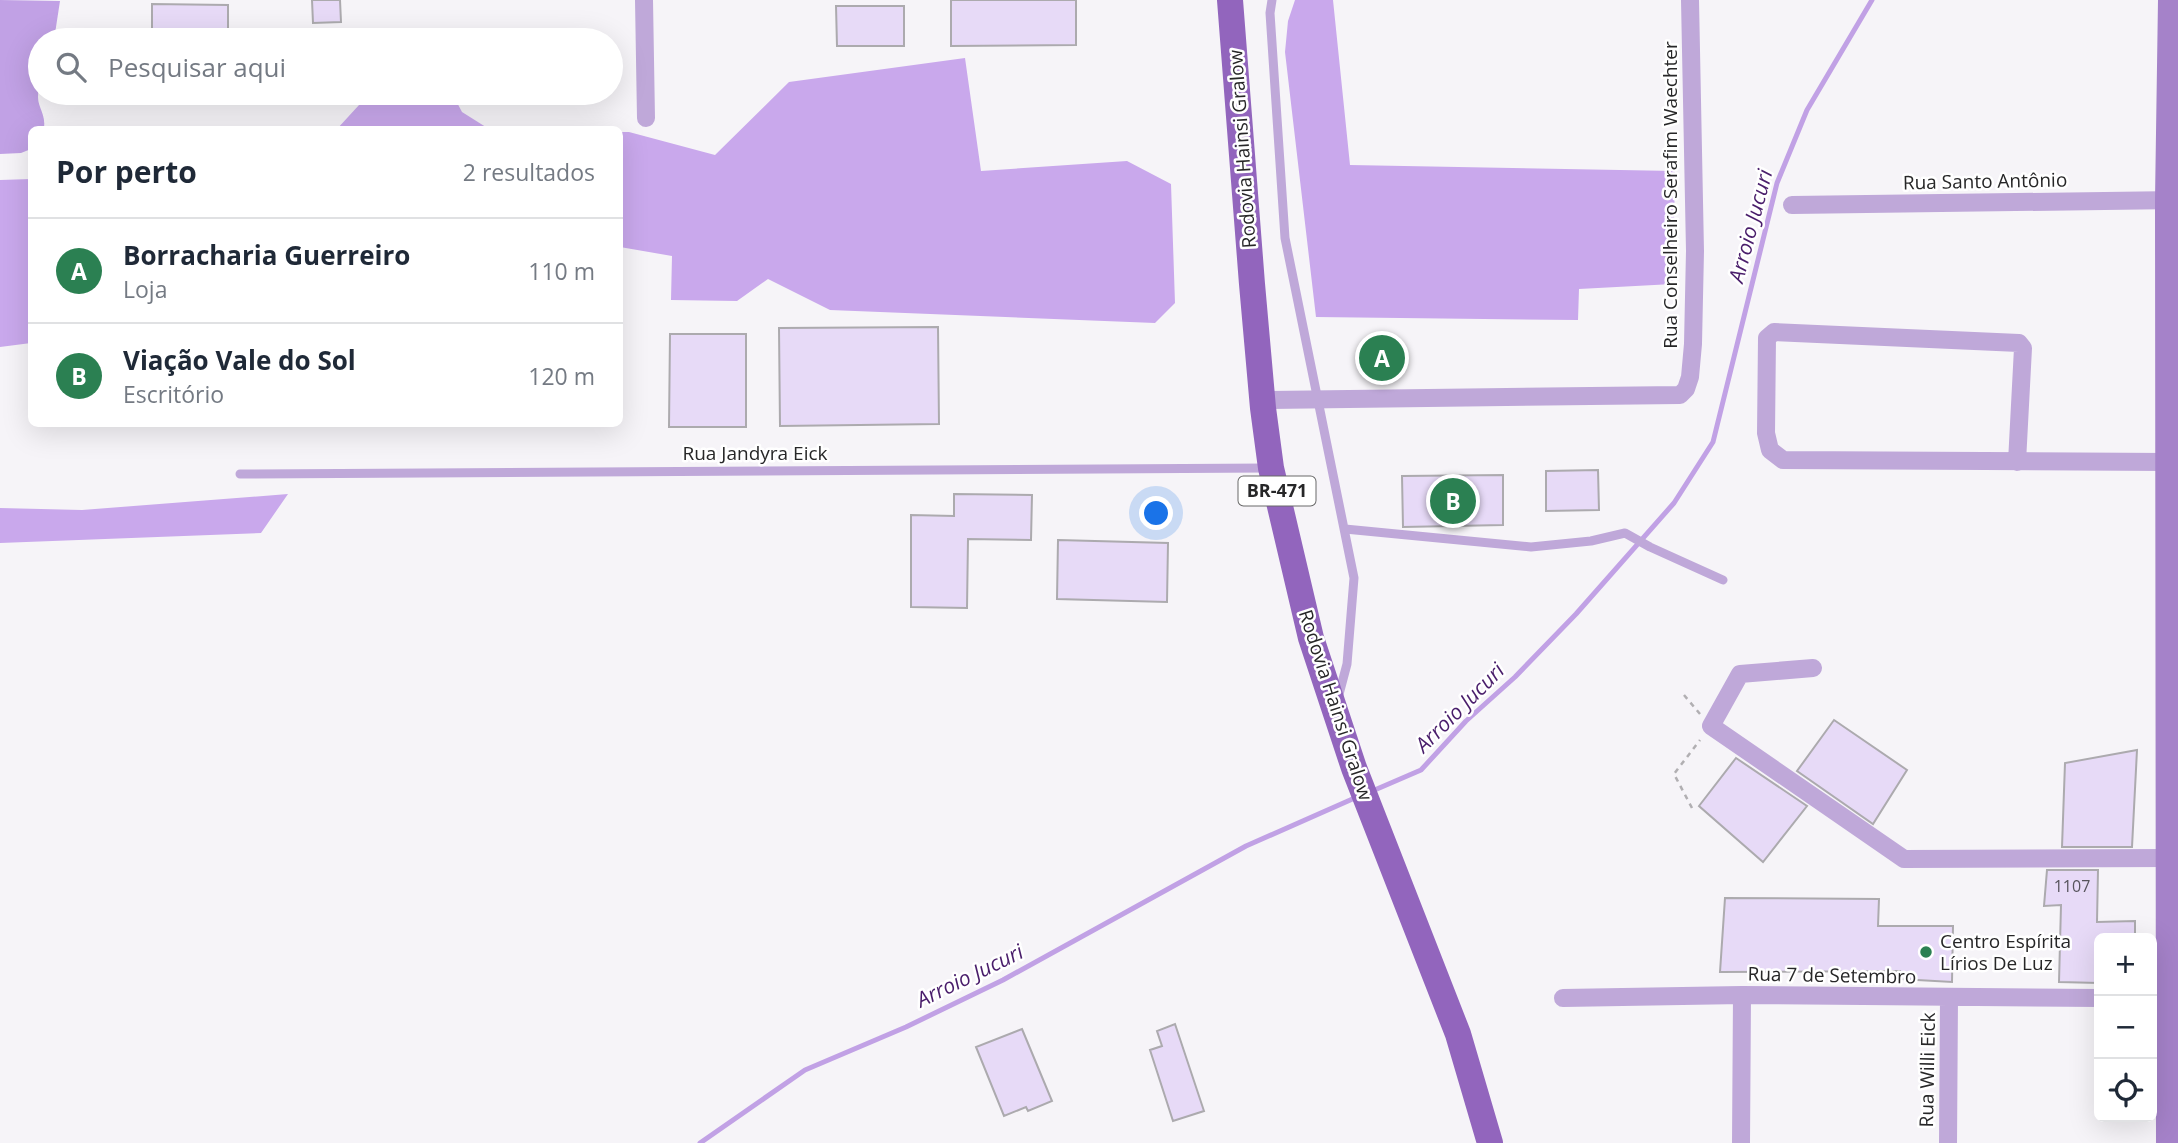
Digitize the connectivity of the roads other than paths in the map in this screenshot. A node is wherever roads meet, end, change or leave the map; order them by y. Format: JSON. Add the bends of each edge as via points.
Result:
{"nodes":[{"id":1,"x":644,"y":0,"type":"edge"},
{"id":2,"x":1230,"y":0,"type":"edge"},
{"id":3,"x":1272,"y":0,"type":"edge"},
{"id":4,"x":1690,"y":0,"type":"edge"},
{"id":5,"x":2170,"y":0,"type":"edge"},
{"id":6,"x":646,"y":118,"type":"dead end"},
{"id":7,"x":2172,"y":200,"type":"edge"},
{"id":8,"x":1792,"y":205,"type":"dead end"},
{"id":9,"x":1262,"y":400,"type":"junction"},
{"id":10,"x":1318,"y":400,"type":"junction"},
{"id":11,"x":2017,"y":462,"type":"junction"},
{"id":12,"x":2168,"y":462,"type":"junction"},
{"id":13,"x":1271,"y":468,"type":"junction"},
{"id":14,"x":240,"y":474,"type":"dead end"},
{"id":15,"x":1345,"y":529,"type":"junction"},
{"id":16,"x":1723,"y":580,"type":"dead end"},
{"id":17,"x":1813,"y":668,"type":"dead end"},
{"id":18,"x":1335,"y":710,"type":"junction"},
{"id":19,"x":2169,"y":858,"type":"junction"},
{"id":20,"x":1742,"y":995,"type":"junction"},
{"id":21,"x":1563,"y":998,"type":"dead end"},
{"id":22,"x":1949,"y":998,"type":"junction"},
{"id":23,"x":2094,"y":998,"type":"edge"},
{"id":24,"x":2167,"y":998,"type":"edge"},
{"id":25,"x":1490,"y":1143,"type":"edge"},
{"id":26,"x":1741,"y":1143,"type":"edge"},
{"id":27,"x":1948,"y":1143,"type":"edge"},
{"id":28,"x":2168,"y":1143,"type":"edge"}],
"edges":[{"from":1,"to":6,"type":"street"},
{"from":2,"to":9,"type":"main road","name":"Rodovia Hainsi Gralow","number":"BR-471"},
{"from":3,"to":10,"type":"lane","via":[[1285,238]]},
{"from":4,"to":10,"type":"street","name":"Rua Conselheiro Serafim Waechter","via":[[1695,251],[1693,344],[1686,389],[1680,394]]},
{"from":5,"to":7,"type":"main road"},
{"from":7,"to":8,"type":"street","name":"Rua Santo Antônio"},
{"from":7,"to":12,"type":"main road"},
{"from":9,"to":10,"type":"street"},
{"from":9,"to":13,"type":"main road","name":"Rodovia Hainsi Gralow","number":"BR-471"},
{"from":10,"to":15,"type":"lane"},
{"from":11,"to":11,"type":"street","via":[[1783,460],[1770,450],[1766,433],[1767,338],[1774,332],[2019,343],[2023,348]]},
{"from":11,"to":12,"type":"street"},
{"from":12,"to":19,"type":"main road"},
{"from":13,"to":14,"type":"lane","name":"Rua Jandyra Eick"},
{"from":13,"to":18,"type":"main road","name":"Rodovia Hainsi Gralow","number":"BR-471","via":[[1311,638]]},
{"from":15,"to":16,"type":"lane","via":[[1531,547],[1625,533]]},
{"from":15,"to":18,"type":"lane","via":[[1354,578],[1352,615],[1347,664]]},
{"from":17,"to":19,"type":"street","via":[[1740,674],[1711,726],[1904,859]]},
{"from":18,"to":25,"type":"main road","name":"Rodovia Hainsi Gralow","number":"BR-471","via":[[1458,1034]]},
{"from":19,"to":24,"type":"main road"},
{"from":20,"to":21,"type":"street","name":"Rua 7 de Setembro"},
{"from":20,"to":22,"type":"street","name":"Rua 7 de Setembro"},
{"from":20,"to":26,"type":"street"},
{"from":22,"to":23,"type":"street","name":"Rua 7 de Setembro"},
{"from":22,"to":27,"type":"street","name":"Rua Willi Eick"},
{"from":24,"to":28,"type":"main road"}]}
